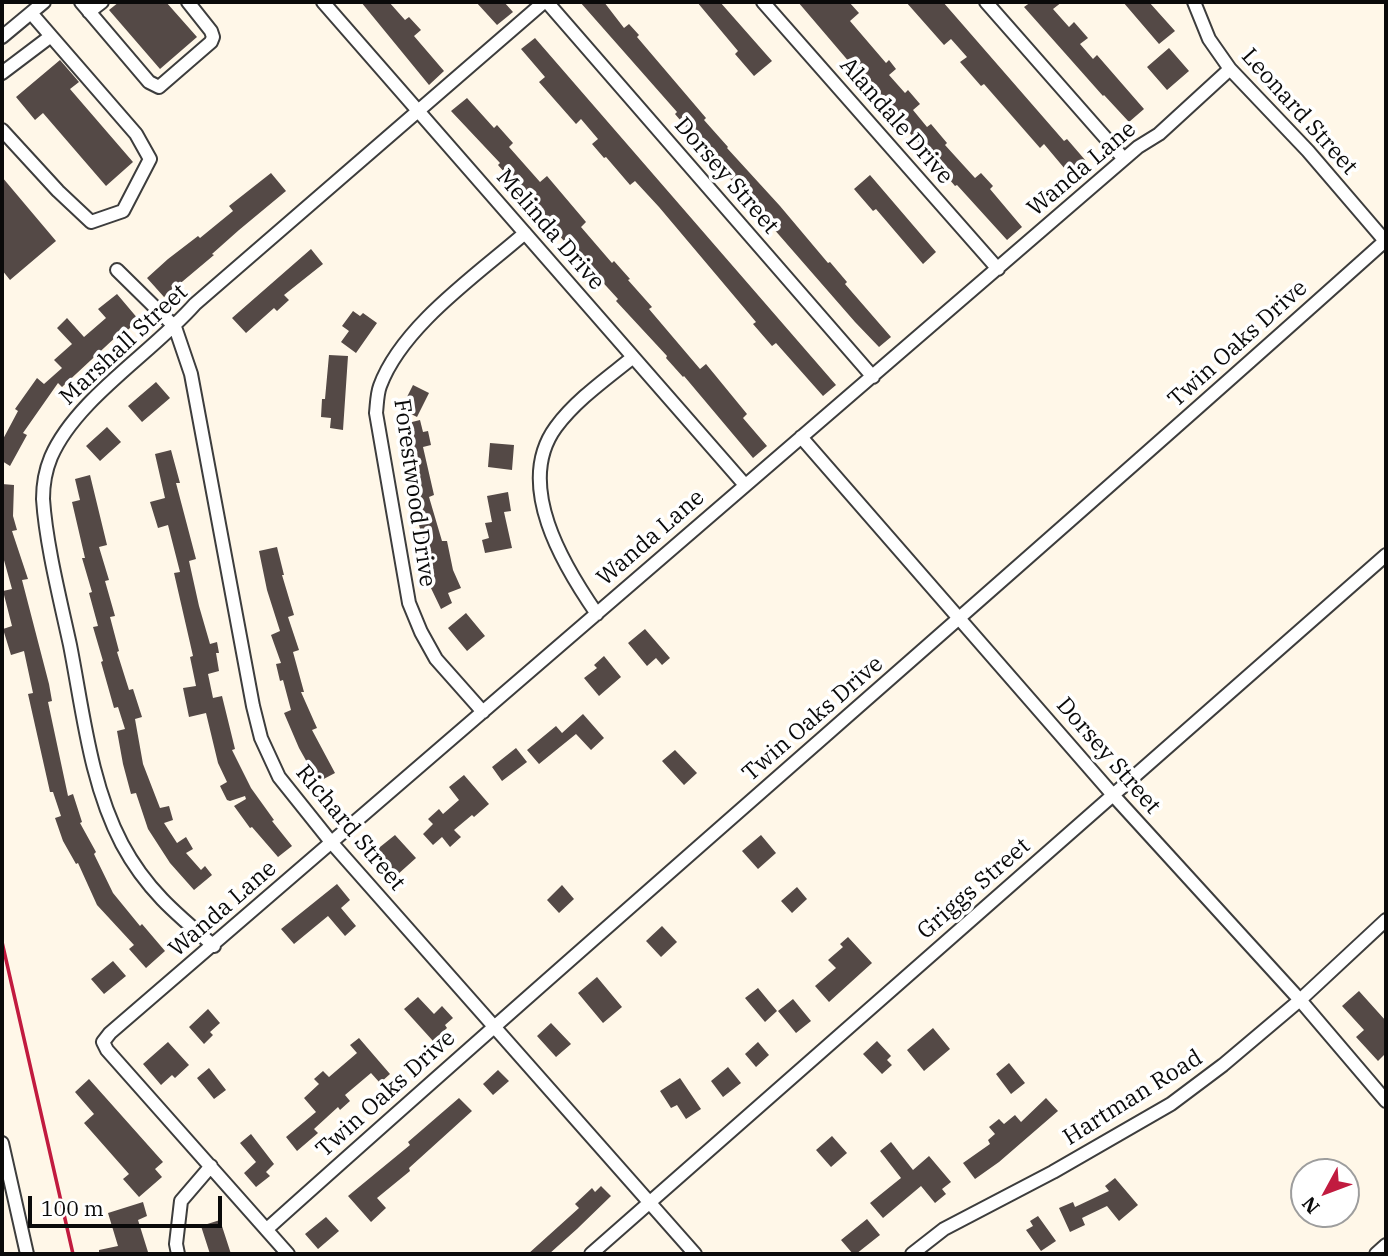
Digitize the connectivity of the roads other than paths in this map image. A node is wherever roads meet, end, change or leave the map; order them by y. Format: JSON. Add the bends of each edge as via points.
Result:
{"nodes":[{"id":1,"x":44,"y":2,"type":"edge"},
{"id":2,"x":81,"y":2,"type":"edge"},
{"id":3,"x":102,"y":2,"type":"edge"},
{"id":4,"x":188,"y":2,"type":"edge"},
{"id":5,"x":323,"y":2,"type":"edge"},
{"id":6,"x":545,"y":2,"type":"edge"},
{"id":7,"x":763,"y":2,"type":"edge"},
{"id":8,"x":986,"y":2,"type":"edge"},
{"id":9,"x":1194,"y":2,"type":"edge"},
{"id":10,"x":89,"y":12,"type":"junction"},
{"id":11,"x":31,"y":13,"type":"junction"},
{"id":12,"x":51,"y":36,"type":"junction"},
{"id":13,"x":2,"y":37,"type":"edge"},
{"id":14,"x":1230,"y":69,"type":"junction"},
{"id":15,"x":2,"y":74,"type":"edge"},
{"id":16,"x":419,"y":111,"type":"junction"},
{"id":17,"x":2,"y":130,"type":"edge"},
{"id":18,"x":1124,"y":159,"type":"junction"},
{"id":19,"x":525,"y":233,"type":"junction"},
{"id":20,"x":1386,"y":241,"type":"edge"},
{"id":21,"x":998,"y":269,"type":"junction"},
{"id":22,"x":117,"y":270,"type":"dead end"},
{"id":23,"x":175,"y":327,"type":"junction"},
{"id":24,"x":632,"y":358,"type":"junction"},
{"id":25,"x":873,"y":377,"type":"junction"},
{"id":26,"x":801,"y":437,"type":"junction"},
{"id":27,"x":745,"y":485,"type":"junction"},
{"id":28,"x":1386,"y":555,"type":"edge"},
{"id":29,"x":597,"y":614,"type":"junction"},
{"id":30,"x":960,"y":618,"type":"junction"},
{"id":31,"x":483,"y":712,"type":"junction"},
{"id":32,"x":1113,"y":795,"type":"junction"},
{"id":33,"x":331,"y":842,"type":"junction"},
{"id":34,"x":1386,"y":920,"type":"edge"},
{"id":35,"x":214,"y":946,"type":"junction"},
{"id":36,"x":1300,"y":1000,"type":"junction"},
{"id":37,"x":493,"y":1026,"type":"junction"},
{"id":38,"x":1386,"y":1101,"type":"edge"},
{"id":39,"x":2,"y":1143,"type":"edge"},
{"id":40,"x":211,"y":1166,"type":"junction"},
{"id":41,"x":650,"y":1203,"type":"junction"},
{"id":42,"x":267,"y":1229,"type":"junction"},
{"id":43,"x":1386,"y":1245,"type":"edge"},
{"id":44,"x":27,"y":1254,"type":"edge"},
{"id":45,"x":178,"y":1254,"type":"edge"},
{"id":46,"x":288,"y":1254,"type":"edge"},
{"id":47,"x":591,"y":1254,"type":"edge"},
{"id":48,"x":695,"y":1254,"type":"edge"},
{"id":49,"x":912,"y":1254,"type":"edge"},
{"id":50,"x":1376,"y":1254,"type":"edge"}],
"edges":[{"from":1,"to":11,"type":"street"},
{"from":2,"to":10,"type":"street"},
{"from":3,"to":10,"type":"street"},
{"from":4,"to":10,"type":"street","via":[[213,37],[159,87],[149,82]]},
{"from":5,"to":16,"type":"street","name":"Melinda Drive"},
{"from":6,"to":16,"type":"street","name":"Marshall Street"},
{"from":6,"to":25,"type":"street","name":"Dorsey Street"},
{"from":7,"to":21,"type":"street","name":"Alandale Drive"},
{"from":8,"to":18,"type":"street"},
{"from":9,"to":14,"type":"street","name":"Leonard Street","via":[[1209,39]]},
{"from":11,"to":12,"type":"street"},
{"from":11,"to":13,"type":"street"},
{"from":12,"to":15,"type":"street"},
{"from":12,"to":17,"type":"street","via":[[136,134],[150,159],[123,211],[91,222]]},
{"from":14,"to":18,"type":"street","name":"Wanda Lane"},
{"from":14,"to":20,"type":"street","name":"Leonard Street"},
{"from":16,"to":19,"type":"street","name":"Melinda Drive"},
{"from":16,"to":23,"type":"street","name":"Marshall Street","via":[[195,304]]},
{"from":18,"to":21,"type":"street","name":"Wanda Lane"},
{"from":19,"to":24,"type":"street","name":"Melinda Drive"},
{"from":19,"to":31,"type":"street","name":"Forestwood Drive","via":[[418,326],[387,369],[376,413],[409,603],[436,659]]},
{"from":20,"to":30,"type":"street","name":"Twin Oaks Drive"},
{"from":21,"to":25,"type":"street","name":"Wanda Lane"},
{"from":22,"to":23,"type":"street"},
{"from":23,"to":33,"type":"street","name":"Richard Street","via":[[191,374],[261,738],[279,777]]},
{"from":23,"to":35,"type":"street","name":"Marshall Street","via":[[64,431],[50,460],[43,498],[97,782],[109,818],[149,887]]},
{"from":24,"to":27,"type":"street","name":"Melinda Drive"},
{"from":24,"to":29,"type":"street","via":[[556,427],[540,466],[540,486],[556,547]]},
{"from":25,"to":26,"type":"street","name":"Wanda Lane"},
{"from":26,"to":27,"type":"street","name":"Wanda Lane"},
{"from":26,"to":30,"type":"street","name":"Dorsey Street"},
{"from":27,"to":29,"type":"street","name":"Wanda Lane"},
{"from":28,"to":32,"type":"street","name":"Griggs Street"},
{"from":29,"to":31,"type":"street","name":"Wanda Lane"},
{"from":30,"to":32,"type":"street","name":"Dorsey Street"},
{"from":30,"to":37,"type":"street","name":"Twin Oaks Drive"},
{"from":31,"to":33,"type":"street","name":"Wanda Lane"},
{"from":32,"to":36,"type":"street","name":"Dorsey Street"},
{"from":32,"to":41,"type":"street","name":"Griggs Street"},
{"from":33,"to":35,"type":"street","name":"Wanda Lane"},
{"from":33,"to":37,"type":"street","name":"Richard Street"},
{"from":34,"to":36,"type":"street","name":"Hartman Road"},
{"from":35,"to":40,"type":"street","name":"Wanda Lane","via":[[103,1042]]},
{"from":36,"to":38,"type":"street","name":"Dorsey Street"},
{"from":36,"to":49,"type":"street","name":"Hartman Road","via":[[1171,1104],[944,1229]]},
{"from":37,"to":41,"type":"street","name":"Richard Street"},
{"from":37,"to":42,"type":"street","name":"Twin Oaks Drive"},
{"from":39,"to":44,"type":"street"},
{"from":40,"to":42,"type":"street"},
{"from":40,"to":45,"type":"street","via":[[181,1201]]},
{"from":41,"to":47,"type":"street","name":"Griggs Street"},
{"from":41,"to":48,"type":"street","name":"Richard Street"},
{"from":42,"to":46,"type":"street"},
{"from":43,"to":50,"type":"street"}]}
